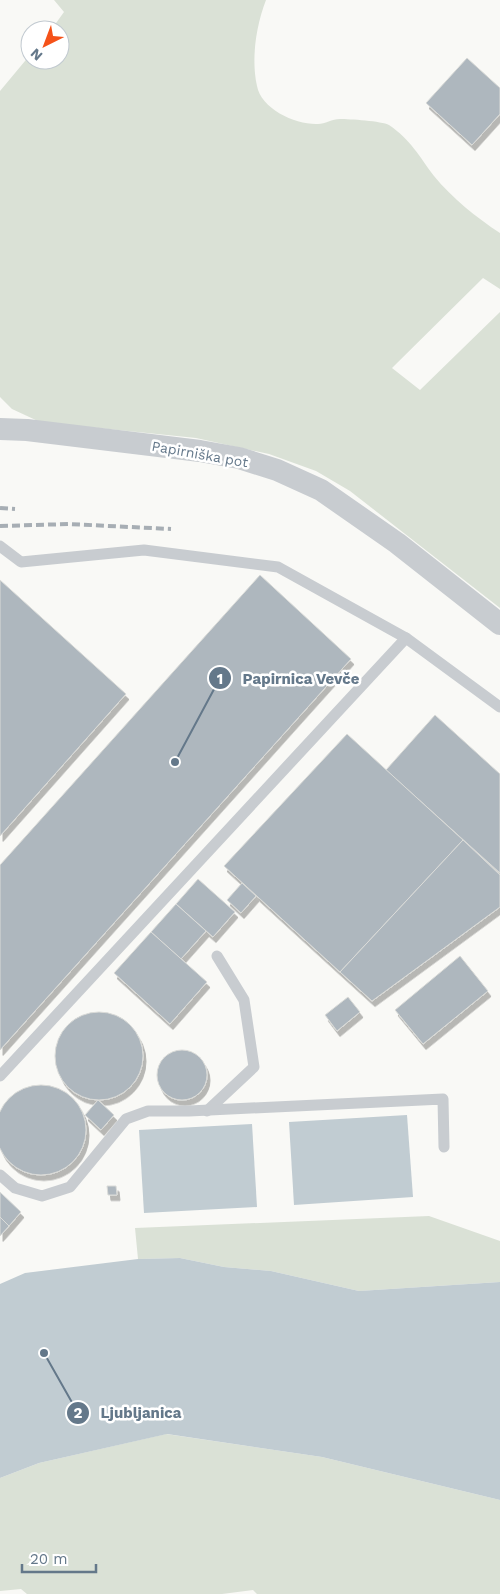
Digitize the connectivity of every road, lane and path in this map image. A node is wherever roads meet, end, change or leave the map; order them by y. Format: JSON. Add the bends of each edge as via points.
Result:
{"nodes":[{"id":1,"x":0,"y":429,"type":"edge"},
{"id":2,"x":0,"y":546,"type":"edge"},
{"id":3,"x":500,"y":624,"type":"edge"},
{"id":4,"x":406,"y":638,"type":"junction"},
{"id":5,"x":500,"y":707,"type":"edge"},
{"id":6,"x":217,"y":956,"type":"dead end"},
{"id":7,"x":0,"y":1076,"type":"edge"},
{"id":8,"x":207,"y":1110,"type":"junction"},
{"id":9,"x":444,"y":1146,"type":"dead end"},
{"id":10,"x":0,"y":1175,"type":"edge"}],
"edges":[{"from":1,"to":3,"type":"street","name":"Papirniška pot","via":[[200,451],[239,458],[277,470],[321,490],[397,543]]},
{"from":2,"to":4,"type":"lane","via":[[21,562],[144,550],[278,567]]},
{"from":4,"to":5,"type":"lane"},
{"from":4,"to":7,"type":"lane"},
{"from":6,"to":8,"type":"lane","via":[[244,1000],[254,1067]]},
{"from":8,"to":9,"type":"lane","via":[[443,1099]]},
{"from":8,"to":10,"type":"lane","via":[[148,1111],[126,1118],[70,1187],[42,1196],[15,1188]]}]}
